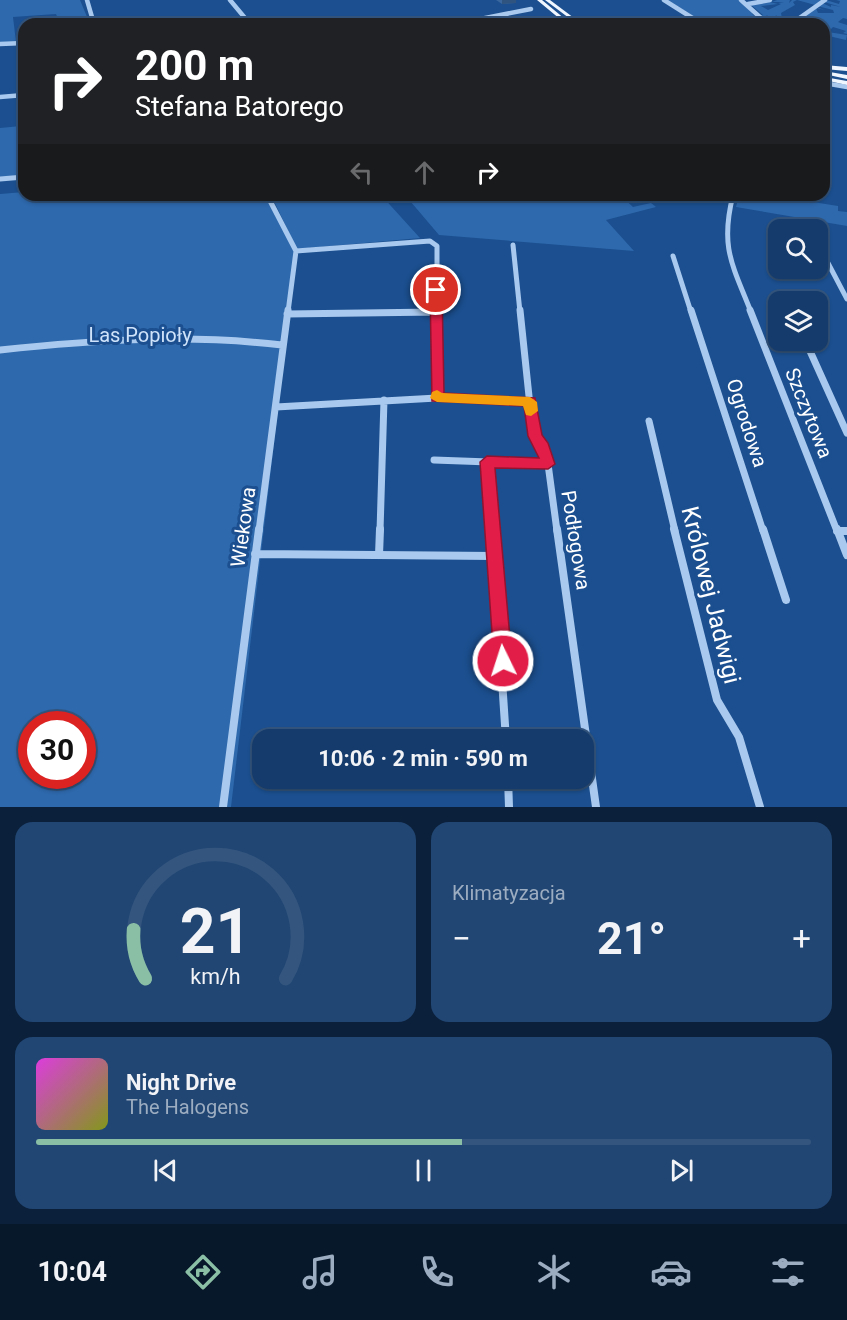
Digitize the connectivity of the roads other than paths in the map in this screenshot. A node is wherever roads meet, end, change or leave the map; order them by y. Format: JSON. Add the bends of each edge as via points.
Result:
{"nodes":[{"id":1,"x":87,"y":0,"type":"edge"},
{"id":2,"x":230,"y":0,"type":"edge"},
{"id":3,"x":538,"y":0,"type":"edge"},
{"id":4,"x":547,"y":0,"type":"edge"},
{"id":5,"x":664,"y":0,"type":"edge"},
{"id":6,"x":741,"y":0,"type":"edge"},
{"id":7,"x":770,"y":0,"type":"edge"},
{"id":8,"x":825,"y":0,"type":"edge"},
{"id":9,"x":748,"y":4,"type":"junction"},
{"id":10,"x":531,"y":9,"type":"dead end"},
{"id":11,"x":92,"y":18,"type":"edge"},
{"id":12,"x":245,"y":18,"type":"edge"},
{"id":13,"x":485,"y":18,"type":"edge"},
{"id":14,"x":561,"y":18,"type":"edge"},
{"id":15,"x":572,"y":18,"type":"edge"},
{"id":16,"x":692,"y":18,"type":"edge"},
{"id":17,"x":761,"y":18,"type":"edge"},
{"id":18,"x":800,"y":18,"type":"edge"},
{"id":19,"x":18,"y":43,"type":"edge"},
{"id":20,"x":0,"y":44,"type":"edge"},
{"id":21,"x":830,"y":67,"type":"edge"},
{"id":22,"x":847,"y":68,"type":"edge"},
{"id":23,"x":830,"y":79,"type":"edge"},
{"id":24,"x":847,"y":81,"type":"edge"},
{"id":25,"x":18,"y":96,"type":"edge"},
{"id":26,"x":0,"y":97,"type":"edge"},
{"id":27,"x":18,"y":178,"type":"edge"},
{"id":28,"x":0,"y":179,"type":"edge"},
{"id":29,"x":269,"y":201,"type":"edge"},
{"id":30,"x":732,"y":201,"type":"edge"},
{"id":31,"x":513,"y":245,"type":"dead end"},
{"id":32,"x":296,"y":251,"type":"junction"},
{"id":33,"x":673,"y":256,"type":"dead end"},
{"id":34,"x":828,"y":263,"type":"edge"},
{"id":35,"x":847,"y":299,"type":"edge"},
{"id":36,"x":436,"y":312,"type":"junction"},
{"id":37,"x":287,"y":315,"type":"junction"},
{"id":38,"x":282,"y":345,"type":"junction"},
{"id":39,"x":0,"y":350,"type":"edge"},
{"id":40,"x":810,"y":351,"type":"edge"},
{"id":41,"x":437,"y":398,"type":"junction"},
{"id":42,"x":384,"y":400,"type":"junction"},
{"id":43,"x":530,"y":402,"type":"junction"},
{"id":44,"x":276,"y":407,"type":"junction"},
{"id":45,"x":649,"y":421,"type":"dead end"},
{"id":46,"x":847,"y":433,"type":"edge"},
{"id":47,"x":434,"y":460,"type":"dead end"},
{"id":48,"x":487,"y":462,"type":"junction"},
{"id":49,"x":548,"y":464,"type":"junction"},
{"id":50,"x":837,"y":531,"type":"junction"},
{"id":51,"x":847,"y":531,"type":"edge"},
{"id":52,"x":255,"y":554,"type":"junction"},
{"id":53,"x":380,"y":555,"type":"junction"},
{"id":54,"x":847,"y":555,"type":"edge"},
{"id":55,"x":495,"y":556,"type":"junction"},
{"id":56,"x":786,"y":600,"type":"dead end"},
{"id":57,"x":505,"y":729,"type":"edge"},
{"id":58,"x":508,"y":789,"type":"edge"},
{"id":59,"x":223,"y":807,"type":"edge"},
{"id":60,"x":509,"y":807,"type":"edge"},
{"id":61,"x":596,"y":807,"type":"edge"},
{"id":62,"x":760,"y":807,"type":"edge"}],
"edges":[{"from":1,"to":11,"type":"street"},
{"from":2,"to":12,"type":"street"},
{"from":3,"to":14,"type":"main road"},
{"from":4,"to":15,"type":"main road"},
{"from":5,"to":16,"type":"street"},
{"from":6,"to":9,"type":"street"},
{"from":7,"to":9,"type":"street"},
{"from":8,"to":18,"type":"street"},
{"from":9,"to":17,"type":"street"},
{"from":10,"to":13,"type":"street"},
{"from":19,"to":20,"type":"street"},
{"from":21,"to":22,"type":"main road"},
{"from":23,"to":24,"type":"main road"},
{"from":25,"to":26,"type":"street"},
{"from":27,"to":28,"type":"street"},
{"from":29,"to":32,"type":"street"},
{"from":30,"to":50,"type":"street","name":"Szczytowa","via":[[726,224],[727,250]]},
{"from":31,"to":43,"type":"street","name":"Podłogowa"},
{"from":32,"to":36,"type":"street","via":[[430,241],[436,246]]},
{"from":32,"to":37,"type":"street","name":"Wiekowa"},
{"from":33,"to":56,"type":"street","name":"Ogrodowa"},
{"from":34,"to":35,"type":"street"},
{"from":36,"to":37,"type":"street"},
{"from":36,"to":41,"type":"street"},
{"from":37,"to":38,"type":"street","name":"Wiekowa"},
{"from":38,"to":39,"type":"street","via":[[166,337]]},
{"from":38,"to":44,"type":"street","name":"Wiekowa"},
{"from":40,"to":46,"type":"street"},
{"from":41,"to":42,"type":"street"},
{"from":41,"to":43,"type":"street"},
{"from":42,"to":44,"type":"street"},
{"from":42,"to":53,"type":"street"},
{"from":43,"to":49,"type":"street","name":"Podłogowa","via":[[535,436]]},
{"from":44,"to":52,"type":"street","name":"Wiekowa"},
{"from":45,"to":62,"type":"street","name":"Królowej Jadwigi","via":[[705,660],[717,700],[739,737]]},
{"from":47,"to":48,"type":"street"},
{"from":48,"to":49,"type":"street"},
{"from":48,"to":55,"type":"street"},
{"from":49,"to":61,"type":"street","name":"Podłogowa"},
{"from":50,"to":51,"type":"street"},
{"from":50,"to":54,"type":"street","name":"Szczytowa"},
{"from":52,"to":53,"type":"street"},
{"from":52,"to":59,"type":"street","name":"Wiekowa"},
{"from":53,"to":55,"type":"street"},
{"from":55,"to":57,"type":"street"},
{"from":58,"to":60,"type":"street"}]}
